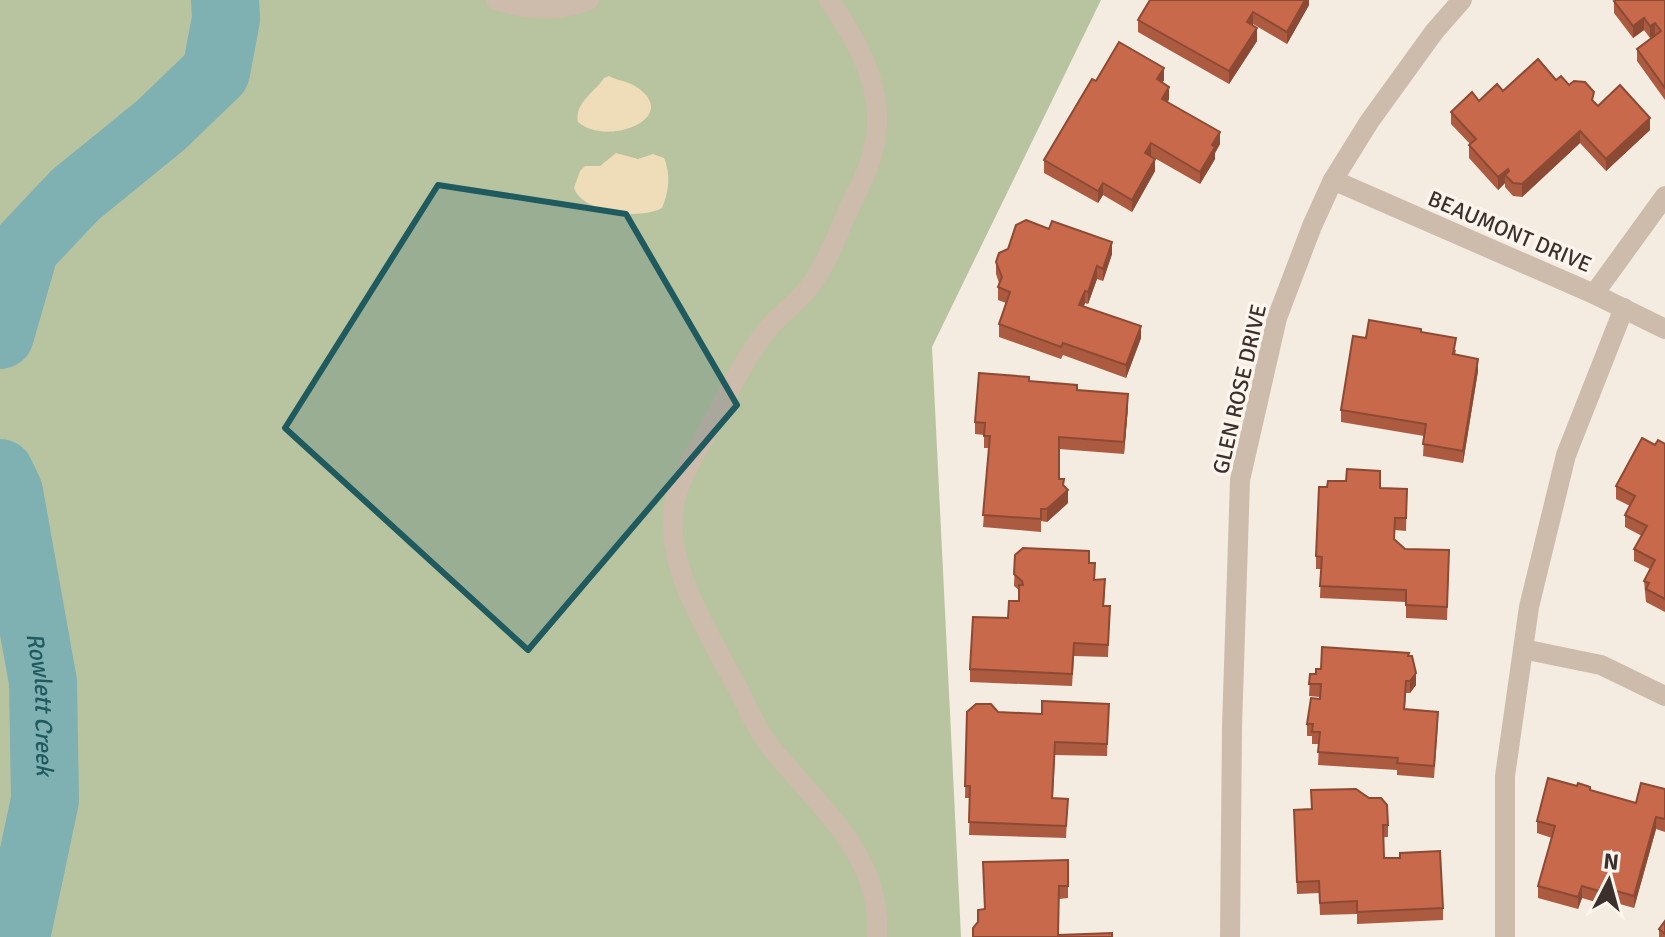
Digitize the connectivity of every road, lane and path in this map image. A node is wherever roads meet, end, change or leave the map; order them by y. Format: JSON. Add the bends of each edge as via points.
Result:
{"nodes":[{"id":1,"x":496,"y":0,"type":"edge"},
{"id":2,"x":589,"y":0,"type":"edge"},
{"id":3,"x":829,"y":0,"type":"edge"},
{"id":4,"x":1462,"y":0,"type":"edge"},
{"id":5,"x":1333,"y":180,"type":"junction"},
{"id":6,"x":1665,"y":196,"type":"edge"},
{"id":7,"x":1594,"y":294,"type":"junction"},
{"id":8,"x":1624,"y":308,"type":"junction"},
{"id":9,"x":1665,"y":329,"type":"edge"},
{"id":10,"x":1523,"y":649,"type":"junction"},
{"id":11,"x":1665,"y":696,"type":"edge"},
{"id":12,"x":877,"y":937,"type":"edge"},
{"id":13,"x":1230,"y":937,"type":"edge"},
{"id":14,"x":1505,"y":937,"type":"edge"}],
"edges":[{"from":1,"to":2,"type":"street","via":[[550,10]]},
{"from":3,"to":12,"type":"street","via":[[871,77],[879,118],[870,163],[813,282],[753,348],[696,452],[675,504],[673,540],[685,583],[763,737],[857,850],[876,904]]},
{"from":4,"to":5,"type":"street","name":"GLEN ROSE DRIVE","via":[[1369,122]]},
{"from":5,"to":7,"type":"street","name":"BEAUMONT DRIVE"},
{"from":5,"to":13,"type":"street","name":"GLEN ROSE DRIVE","via":[[1277,318],[1240,480]]},
{"from":6,"to":7,"type":"street"},
{"from":7,"to":8,"type":"street","name":"BEAUMONT DRIVE"},
{"from":8,"to":9,"type":"street","name":"BEAUMONT DRIVE"},
{"from":8,"to":10,"type":"street","via":[[1566,455]]},
{"from":10,"to":11,"type":"street","via":[[1601,665]]},
{"from":10,"to":14,"type":"street","via":[[1505,776]]}]}
